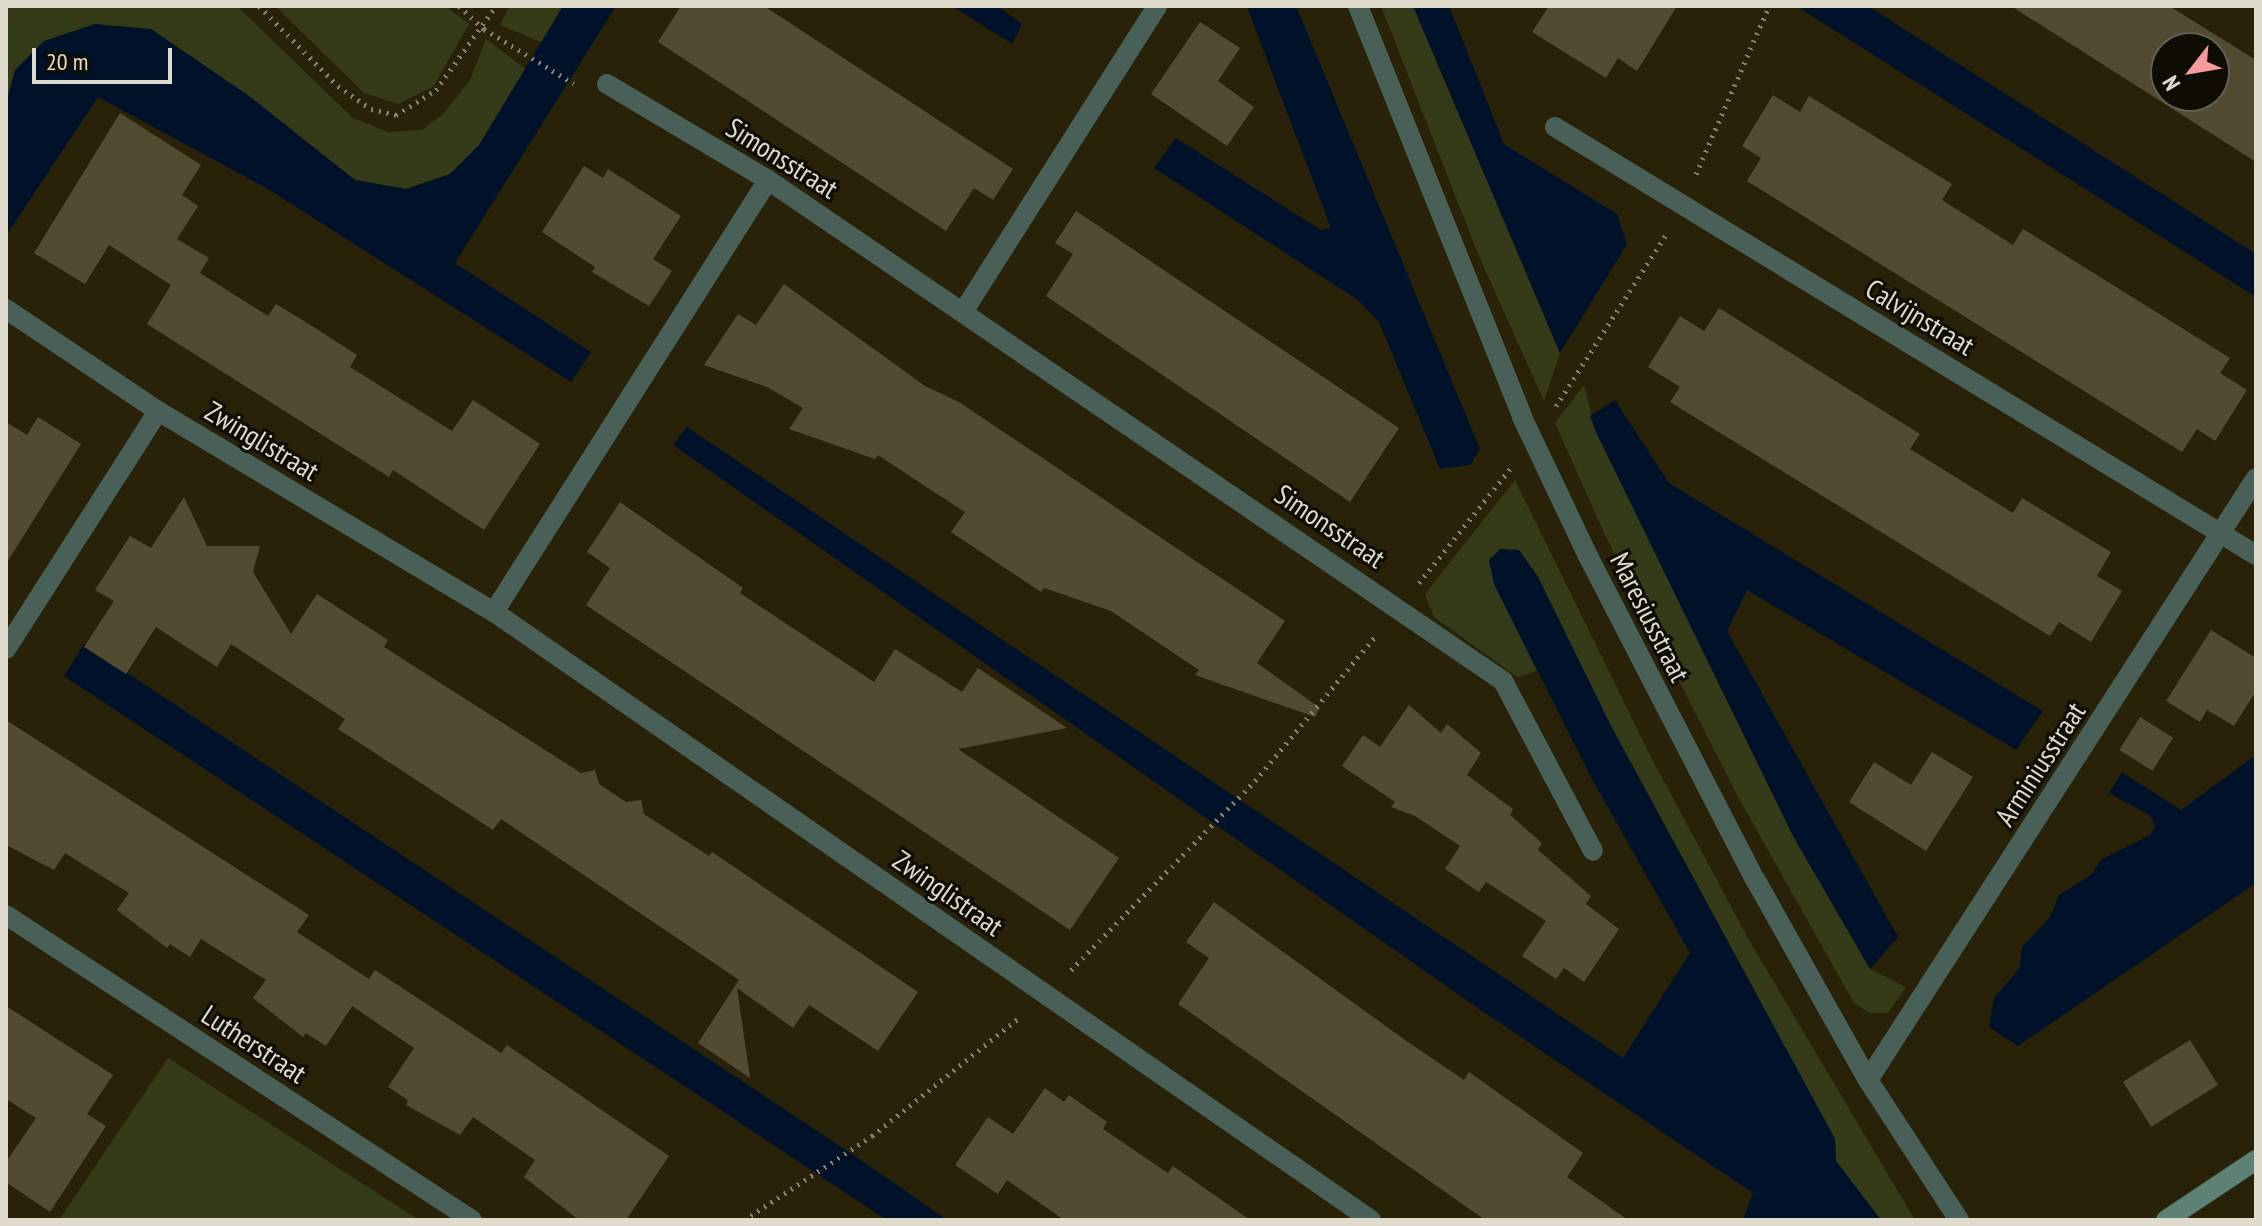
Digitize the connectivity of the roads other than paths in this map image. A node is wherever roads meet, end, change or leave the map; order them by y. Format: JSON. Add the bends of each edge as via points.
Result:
{"nodes":[{"id":1,"x":1157,"y":6,"type":"edge"},
{"id":2,"x":1358,"y":6,"type":"edge"},
{"id":3,"x":607,"y":84,"type":"road end"},
{"id":4,"x":1555,"y":127,"type":"dead end"},
{"id":5,"x":768,"y":180,"type":"junction"},
{"id":6,"x":6,"y":309,"type":"edge"},
{"id":7,"x":963,"y":312,"type":"junction"},
{"id":8,"x":158,"y":411,"type":"junction"},
{"id":9,"x":2256,"y":478,"type":"edge"},
{"id":10,"x":2223,"y":533,"type":"junction"},
{"id":11,"x":2256,"y":555,"type":"edge"},
{"id":12,"x":494,"y":612,"type":"junction"},
{"id":13,"x":6,"y":649,"type":"edge"},
{"id":14,"x":1593,"y":851,"type":"dead end"},
{"id":15,"x":6,"y":915,"type":"edge"},
{"id":16,"x":1868,"y":1080,"type":"junction"},
{"id":17,"x":2256,"y":1160,"type":"edge"},
{"id":18,"x":472,"y":1220,"type":"edge"},
{"id":19,"x":1371,"y":1220,"type":"edge"},
{"id":20,"x":1959,"y":1220,"type":"edge"},
{"id":21,"x":2166,"y":1220,"type":"edge"}],
"edges":[{"from":1,"to":7,"type":"street"},
{"from":2,"to":16,"type":"street","name":"Maresiusstraat","via":[[1532,439],[1647,675]]},
{"from":3,"to":5,"type":"street","name":"Simonsstraat"},
{"from":4,"to":10,"type":"street","name":"Calvijnstraat"},
{"from":5,"to":7,"type":"street","name":"Simonsstraat"},
{"from":5,"to":12,"type":"street"},
{"from":6,"to":8,"type":"street","name":"Zwinglistraat"},
{"from":7,"to":14,"type":"street","name":"Simonsstraat","via":[[1503,681]]},
{"from":8,"to":12,"type":"street","name":"Zwinglistraat"},
{"from":8,"to":13,"type":"street"},
{"from":9,"to":10,"type":"street","name":"Arminiusstraat"},
{"from":10,"to":11,"type":"street","name":"Calvijnstraat"},
{"from":10,"to":16,"type":"street","name":"Arminiusstraat"},
{"from":12,"to":19,"type":"street","name":"Zwinglistraat"},
{"from":15,"to":18,"type":"street","name":"Lutherstraat"},
{"from":16,"to":20,"type":"street","name":"Maresiusstraat"},
{"from":17,"to":21,"type":"main road"}]}
